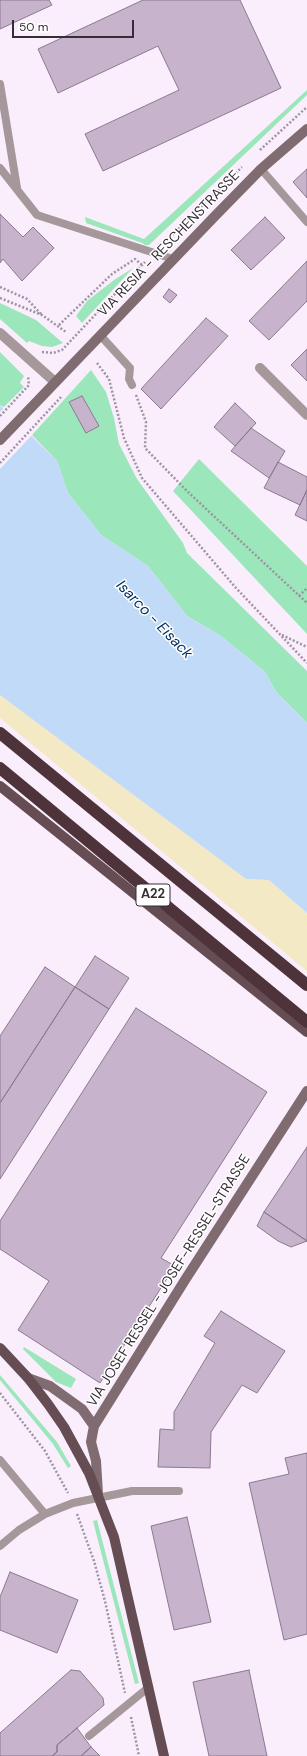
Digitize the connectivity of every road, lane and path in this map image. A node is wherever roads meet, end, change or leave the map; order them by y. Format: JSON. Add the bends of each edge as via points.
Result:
{"nodes":[{"id":1,"x":0,"y":84,"type":"edge"},
{"id":2,"x":307,"y":107,"type":"edge"},
{"id":3,"x":307,"y":129,"type":"edge"},
{"id":4,"x":256,"y":154,"type":"dead end"},
{"id":5,"x":245,"y":165,"type":"dead end"},
{"id":6,"x":0,"y":168,"type":"edge"},
{"id":7,"x":261,"y":169,"type":"junction"},
{"id":8,"x":17,"y":188,"type":"junction"},
{"id":9,"x":307,"y":222,"type":"edge"},
{"id":10,"x":154,"y":254,"type":"junction"},
{"id":11,"x":173,"y":259,"type":"junction"},
{"id":12,"x":142,"y":265,"type":"junction"},
{"id":13,"x":0,"y":287,"type":"edge"},
{"id":14,"x":0,"y":298,"type":"edge"},
{"id":15,"x":42,"y":315,"type":"junction"},
{"id":16,"x":59,"y":325,"type":"junction"},
{"id":17,"x":66,"y":332,"type":"dead end"},
{"id":18,"x":0,"y":333,"type":"edge"},
{"id":19,"x":100,"y":335,"type":"junction"},
{"id":20,"x":37,"y":349,"type":"dead end"},
{"id":21,"x":97,"y":363,"type":"dead end"},
{"id":22,"x":260,"y":368,"type":"dead end"},
{"id":23,"x":27,"y":374,"type":"dead end"},
{"id":24,"x":55,"y":382,"type":"junction"},
{"id":25,"x":132,"y":385,"type":"joint"},
{"id":26,"x":307,"y":415,"type":"edge"},
{"id":27,"x":0,"y":416,"type":"edge"},
{"id":28,"x":45,"y":416,"type":"dead end"},
{"id":29,"x":0,"y":440,"type":"edge"},
{"id":30,"x":0,"y":463,"type":"edge"},
{"id":31,"x":307,"y":588,"type":"edge"},
{"id":32,"x":299,"y":596,"type":"junction"},
{"id":33,"x":307,"y":603,"type":"edge"},
{"id":34,"x":281,"y":635,"type":"junction"},
{"id":35,"x":307,"y":647,"type":"edge"},
{"id":36,"x":307,"y":663,"type":"edge"},
{"id":37,"x":0,"y":733,"type":"edge"},
{"id":38,"x":0,"y":768,"type":"edge"},
{"id":39,"x":0,"y":786,"type":"edge"},
{"id":40,"x":307,"y":985,"type":"edge"},
{"id":41,"x":307,"y":1022,"type":"edge"},
{"id":42,"x":307,"y":1032,"type":"edge"},
{"id":43,"x":307,"y":1091,"type":"edge"},
{"id":44,"x":0,"y":1348,"type":"edge"},
{"id":45,"x":28,"y":1378,"type":"junction"},
{"id":46,"x":0,"y":1393,"type":"edge"},
{"id":47,"x":94,"y":1426,"type":"junction"},
{"id":48,"x":0,"y":1460,"type":"edge"},
{"id":49,"x":179,"y":1491,"type":"dead end"},
{"id":50,"x":98,"y":1497,"type":"junction"},
{"id":51,"x":73,"y":1503,"type":"junction"},
{"id":52,"x":45,"y":1514,"type":"junction"},
{"id":53,"x":0,"y":1546,"type":"edge"},
{"id":54,"x":149,"y":1687,"type":"junction"},
{"id":55,"x":127,"y":1703,"type":"junction"},
{"id":56,"x":89,"y":1736,"type":"dead end"},
{"id":57,"x":139,"y":1756,"type":"edge"},
{"id":58,"x":164,"y":1756,"type":"edge"}],
"edges":[{"from":1,"to":8,"type":"lane"},
{"from":2,"to":4,"type":"path"},
{"from":3,"to":7,"type":"main road","name":"VIA RESIA - RESCHENSTRASSE"},
{"from":5,"to":10,"type":"path"},
{"from":6,"to":8,"type":"lane"},
{"from":7,"to":9,"type":"lane"},
{"from":7,"to":11,"type":"main road","name":"VIA RESIA - RESCHENSTRASSE"},
{"from":8,"to":10,"type":"lane","via":[[37,215]]},
{"from":10,"to":11,"type":"lane"},
{"from":10,"to":12,"type":"path"},
{"from":11,"to":19,"type":"main road","name":"VIA RESIA - RESCHENSTRASSE"},
{"from":12,"to":16,"type":"path","via":[[135,259],[112,274]]},
{"from":12,"to":20,"type":"path","via":[[62,350],[46,354]]},
{"from":13,"to":15,"type":"path","via":[[27,299]]},
{"from":14,"to":15,"type":"path"},
{"from":15,"to":16,"type":"path"},
{"from":16,"to":17,"type":"path"},
{"from":18,"to":24,"type":"street"},
{"from":19,"to":24,"type":"main road","name":"VIA RESIA - RESCHENSTRASSE"},
{"from":19,"to":25,"type":"lane","via":[[130,368],[129,378]]},
{"from":21,"to":34,"type":"path","via":[[108,379],[124,438],[142,478],[236,588]]},
{"from":22,"to":26,"type":"street"},
{"from":23,"to":27,"type":"path","via":[[29,385]]},
{"from":24,"to":29,"type":"main road","name":"VIA RESIA - RESCHENSTRASSE"},
{"from":25,"to":32,"type":"path","via":[[146,422],[145,448]]},
{"from":28,"to":30,"type":"path"},
{"from":31,"to":32,"type":"path"},
{"from":32,"to":33,"type":"path"},
{"from":34,"to":35,"type":"path"},
{"from":34,"to":36,"type":"path"},
{"from":37,"to":40,"type":"highway","number":"A22"},
{"from":38,"to":41,"type":"highway","number":"A22"},
{"from":39,"to":42,"type":"main road"},
{"from":43,"to":47,"type":"main road","name":"VIA JOSEF RESSEL - JOSEF-RESSEL-STRASSE"},
{"from":44,"to":45,"type":"main road"},
{"from":45,"to":47,"type":"main road","via":[[50,1386],[82,1409]]},
{"from":45,"to":50,"type":"main road","via":[[80,1453]]},
{"from":46,"to":51,"type":"path","via":[[45,1452]]},
{"from":47,"to":50,"type":"main road","name":"VIA JOSEF RESSEL - JOSEF-RESSEL-STRASSE","via":[[91,1442],[96,1461]]},
{"from":48,"to":52,"type":"lane"},
{"from":49,"to":50,"type":"lane","via":[[132,1491]]},
{"from":50,"to":51,"type":"lane"},
{"from":50,"to":54,"type":"main road","via":[[114,1537]]},
{"from":51,"to":52,"type":"lane"},
{"from":51,"to":55,"type":"path","via":[[104,1594]]},
{"from":52,"to":53,"type":"lane","via":[[19,1530]]},
{"from":54,"to":55,"type":"lane"},
{"from":54,"to":58,"type":"main road"},
{"from":55,"to":56,"type":"lane"},
{"from":55,"to":57,"type":"path"}]}
